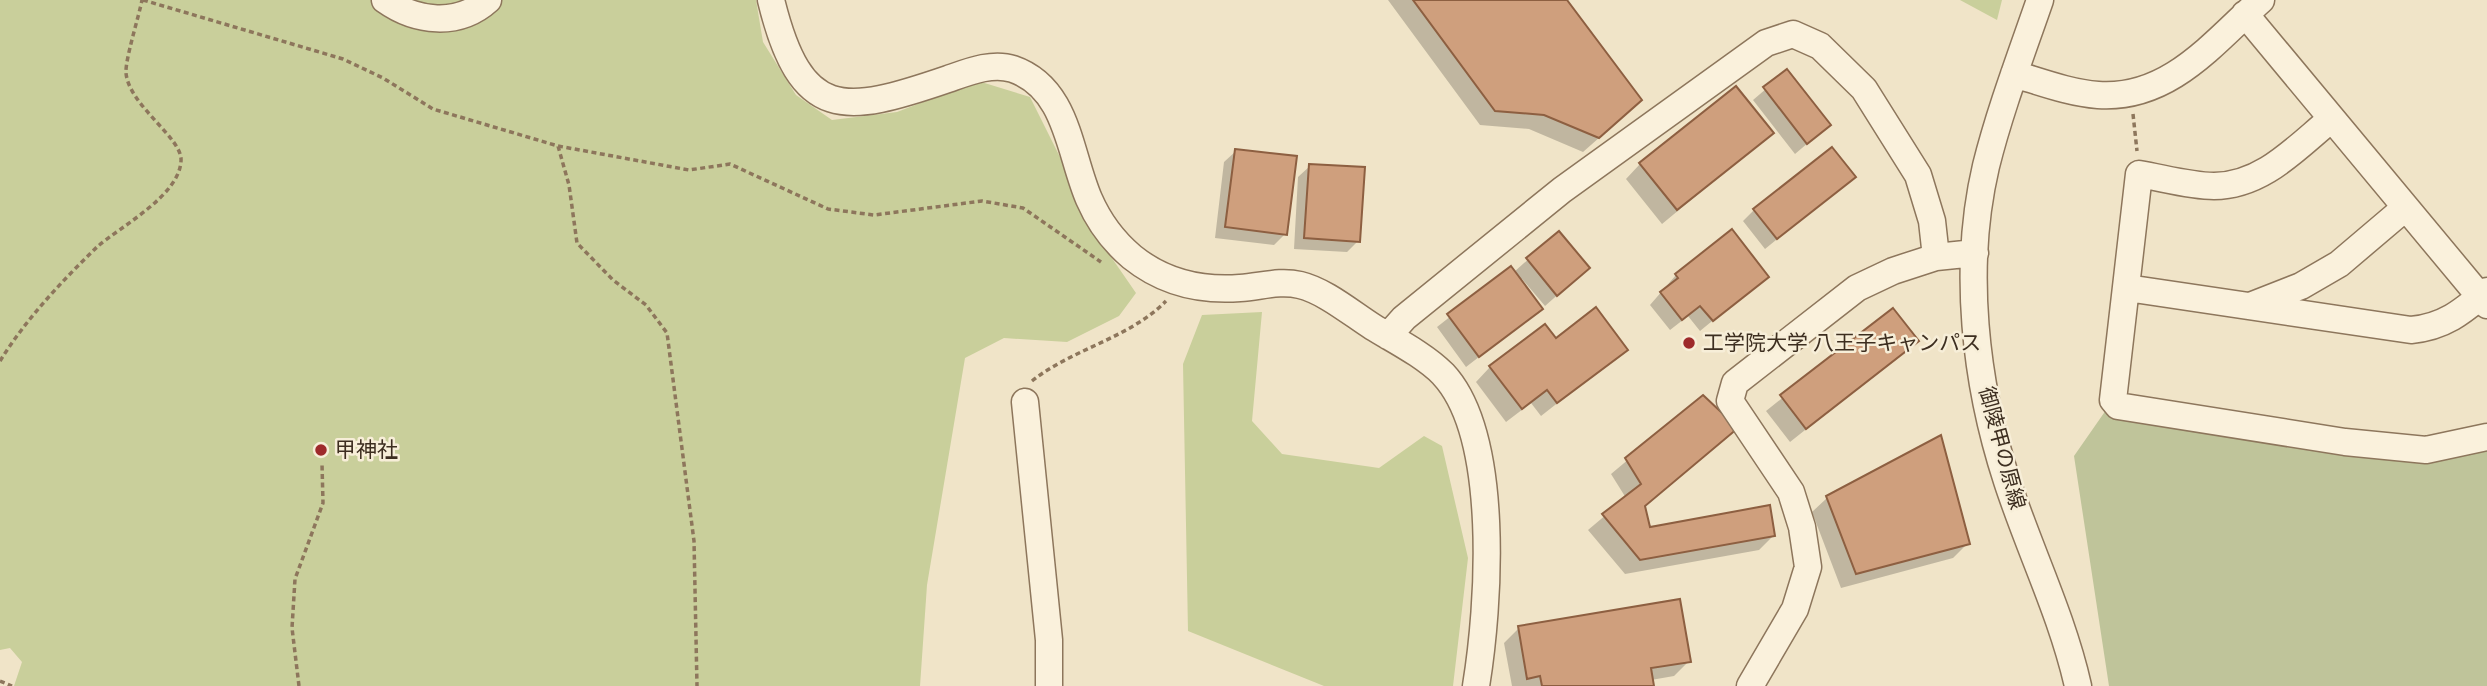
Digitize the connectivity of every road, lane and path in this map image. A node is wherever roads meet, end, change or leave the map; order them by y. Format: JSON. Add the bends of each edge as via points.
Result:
{"nodes":[{"id":1,"x":143,"y":0,"type":"edge"},
{"id":2,"x":385,"y":0,"type":"edge"},
{"id":3,"x":488,"y":0,"type":"edge"},
{"id":4,"x":771,"y":0,"type":"edge"},
{"id":5,"x":2040,"y":0,"type":"edge"},
{"id":6,"x":2253,"y":7,"type":"edge"},
{"id":7,"x":2014,"y":74,"type":"junction"},
{"id":8,"x":2131,"y":94,"type":"junction"},
{"id":9,"x":2330,"y":120,"type":"junction"},
{"id":10,"x":558,"y":146,"type":"junction"},
{"id":11,"x":2139,"y":174,"type":"junction"},
{"id":12,"x":2404,"y":208,"type":"junction"},
{"id":13,"x":1975,"y":253,"type":"junction"},
{"id":14,"x":1937,"y":257,"type":"junction"},
{"id":15,"x":1107,"y":266,"type":"dead end"},
{"id":16,"x":1182,"y":284,"type":"junction"},
{"id":17,"x":2127,"y":288,"type":"junction"},
{"id":18,"x":2485,"y":298,"type":"edge"},
{"id":19,"x":2248,"y":306,"type":"junction"},
{"id":20,"x":1388,"y":336,"type":"junction"},
{"id":21,"x":0,"y":360,"type":"edge"},
{"id":22,"x":1026,"y":402,"type":"joint"},
{"id":23,"x":2487,"y":436,"type":"edge"},
{"id":24,"x":322,"y":464,"type":"dead end"},
{"id":25,"x":0,"y":681,"type":"edge"},
{"id":26,"x":12,"y":686,"type":"edge"},
{"id":27,"x":299,"y":686,"type":"edge"},
{"id":28,"x":697,"y":686,"type":"edge"},
{"id":29,"x":1049,"y":686,"type":"edge"},
{"id":30,"x":1476,"y":686,"type":"edge"},
{"id":31,"x":1750,"y":686,"type":"edge"},
{"id":32,"x":2078,"y":686,"type":"edge"}],
"edges":[{"from":1,"to":10,"type":"path","via":[[343,59],[433,109]]},
{"from":1,"to":21,"type":"path","via":[[127,64],[129,85],[178,147],[182,159],[178,173],[151,205],[99,246],[49,298]]},
{"from":2,"to":3,"type":"street","via":[[406,13],[430,18],[456,18]]},
{"from":4,"to":16,"type":"street","via":[[791,63],[806,82],[843,103],[892,98],[991,66],[1010,68],[1043,87],[1057,107],[1088,196],[1113,239],[1134,258]]},
{"from":5,"to":7,"type":"street","name":"御陵甲の原線"},
{"from":6,"to":8,"type":"street","via":[[2195,61],[2168,80]]},
{"from":6,"to":9,"type":"street"},
{"from":7,"to":8,"type":"street","via":[[2098,95]]},
{"from":7,"to":13,"type":"street","name":"御陵甲の原線","via":[[1985,169]]},
{"from":8,"to":11,"type":"path"},
{"from":9,"to":11,"type":"street","via":[[2251,179],[2214,186]]},
{"from":9,"to":12,"type":"street"},
{"from":10,"to":15,"type":"path","via":[[689,170],[730,164],[828,209],[874,215],[982,201],[1023,208]]},
{"from":10,"to":28,"type":"path","via":[[577,243],[646,305],[667,333],[694,541]]},
{"from":11,"to":17,"type":"street"},
{"from":12,"to":18,"type":"street"},
{"from":12,"to":19,"type":"street","via":[[2339,264],[2301,286]]},
{"from":13,"to":14,"type":"street"},
{"from":13,"to":32,"type":"street","name":"御陵甲の原線","via":[[1978,341],[1987,407],[2006,480]]},
{"from":14,"to":20,"type":"street","via":[[1918,175],[1864,89],[1820,46],[1793,34],[1766,43],[1562,190]]},
{"from":14,"to":31,"type":"street","via":[[1857,288],[1735,383],[1730,401],[1791,492],[1808,567],[1795,609]]},
{"from":16,"to":20,"type":"street","via":[[1239,288],[1300,285]]},
{"from":16,"to":22,"type":"path","via":[[1156,311],[1042,374],[1028,385]]},
{"from":17,"to":19,"type":"street"},
{"from":17,"to":23,"type":"street","via":[[2113,400],[2118,406],[2345,442],[2426,450]]},
{"from":18,"to":19,"type":"street","via":[[2450,321],[2431,329],[2411,330]]},
{"from":20,"to":30,"type":"street","via":[[1443,375],[1464,408],[1476,447],[1487,555],[1483,645]]},
{"from":22,"to":29,"type":"street","via":[[1049,640]]},
{"from":24,"to":27,"type":"path","via":[[323,503],[295,579],[292,628]]},
{"from":25,"to":26,"type":"path"}]}
